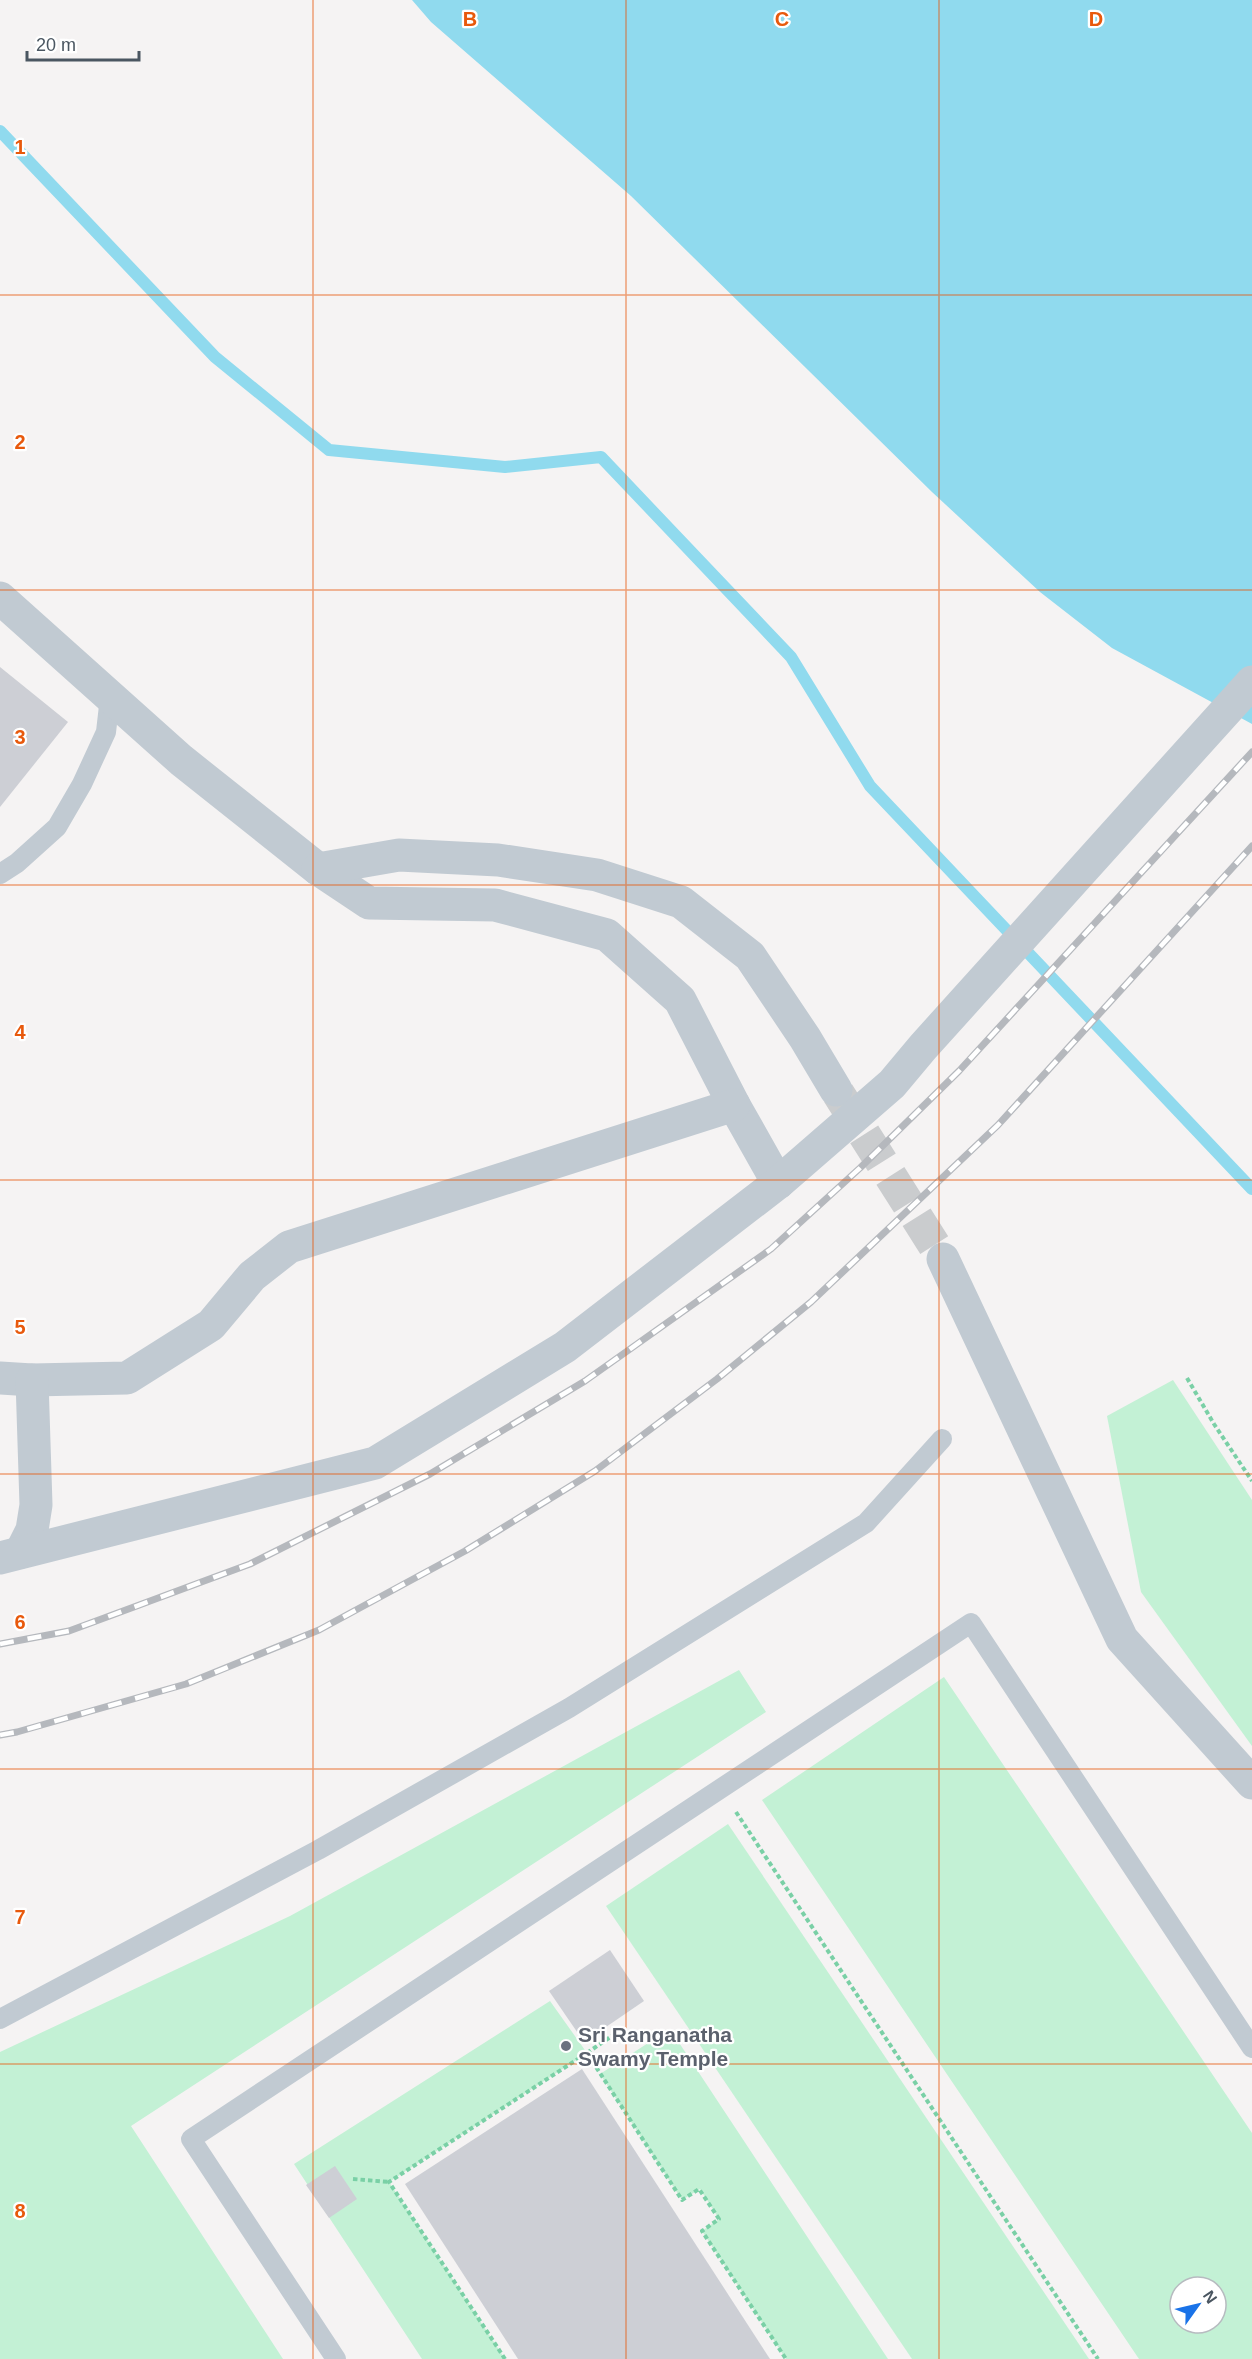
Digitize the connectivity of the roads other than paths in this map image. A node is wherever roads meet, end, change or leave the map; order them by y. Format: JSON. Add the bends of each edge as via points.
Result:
{"nodes":[{"id":1,"x":0,"y":598,"type":"edge"},
{"id":2,"x":1252,"y":682,"type":"edge"},
{"id":3,"x":110,"y":697,"type":"junction"},
{"id":4,"x":318,"y":869,"type":"junction"},
{"id":5,"x":0,"y":874,"type":"edge"},
{"id":6,"x":836,"y":1090,"type":"tunnel mouth"},
{"id":7,"x":734,"y":1105,"type":"junction"},
{"id":8,"x":778,"y":1183,"type":"junction"},
{"id":9,"x":943,"y":1259,"type":"tunnel mouth"},
{"id":10,"x":0,"y":1378,"type":"edge"},
{"id":11,"x":32,"y":1380,"type":"junction"},
{"id":12,"x":942,"y":1439,"type":"dead end"},
{"id":13,"x":10,"y":1555,"type":"edge"},
{"id":14,"x":1252,"y":1783,"type":"edge"},
{"id":15,"x":0,"y":2019,"type":"edge"},
{"id":16,"x":1252,"y":2048,"type":"edge"},
{"id":17,"x":336,"y":2359,"type":"edge"}],
"edges":[{"from":1,"to":3,"type":"street"},
{"from":2,"to":8,"type":"street","via":[[892,1084]]},
{"from":3,"to":4,"type":"street","via":[[181,760]]},
{"from":3,"to":5,"type":"lane","via":[[106,732],[57,827]]},
{"from":4,"to":6,"type":"street","via":[[399,855],[498,860],[597,875],[681,902],[750,956]]},
{"from":4,"to":7,"type":"street","via":[[369,903],[495,906],[607,935],[680,1000]]},
{"from":7,"to":8,"type":"street"},
{"from":7,"to":11,"type":"street","via":[[289,1247],[252,1276],[211,1325],[127,1378]]},
{"from":8,"to":13,"type":"street","via":[[565,1347],[375,1463]]},
{"from":9,"to":14,"type":"street","via":[[1122,1639]]},
{"from":10,"to":11,"type":"street"},
{"from":11,"to":13,"type":"street","via":[[36,1505],[32,1530]]},
{"from":12,"to":15,"type":"lane","via":[[866,1523],[569,1708],[318,1850]]},
{"from":16,"to":17,"type":"lane","via":[[970,1623],[191,2139]]}]}
